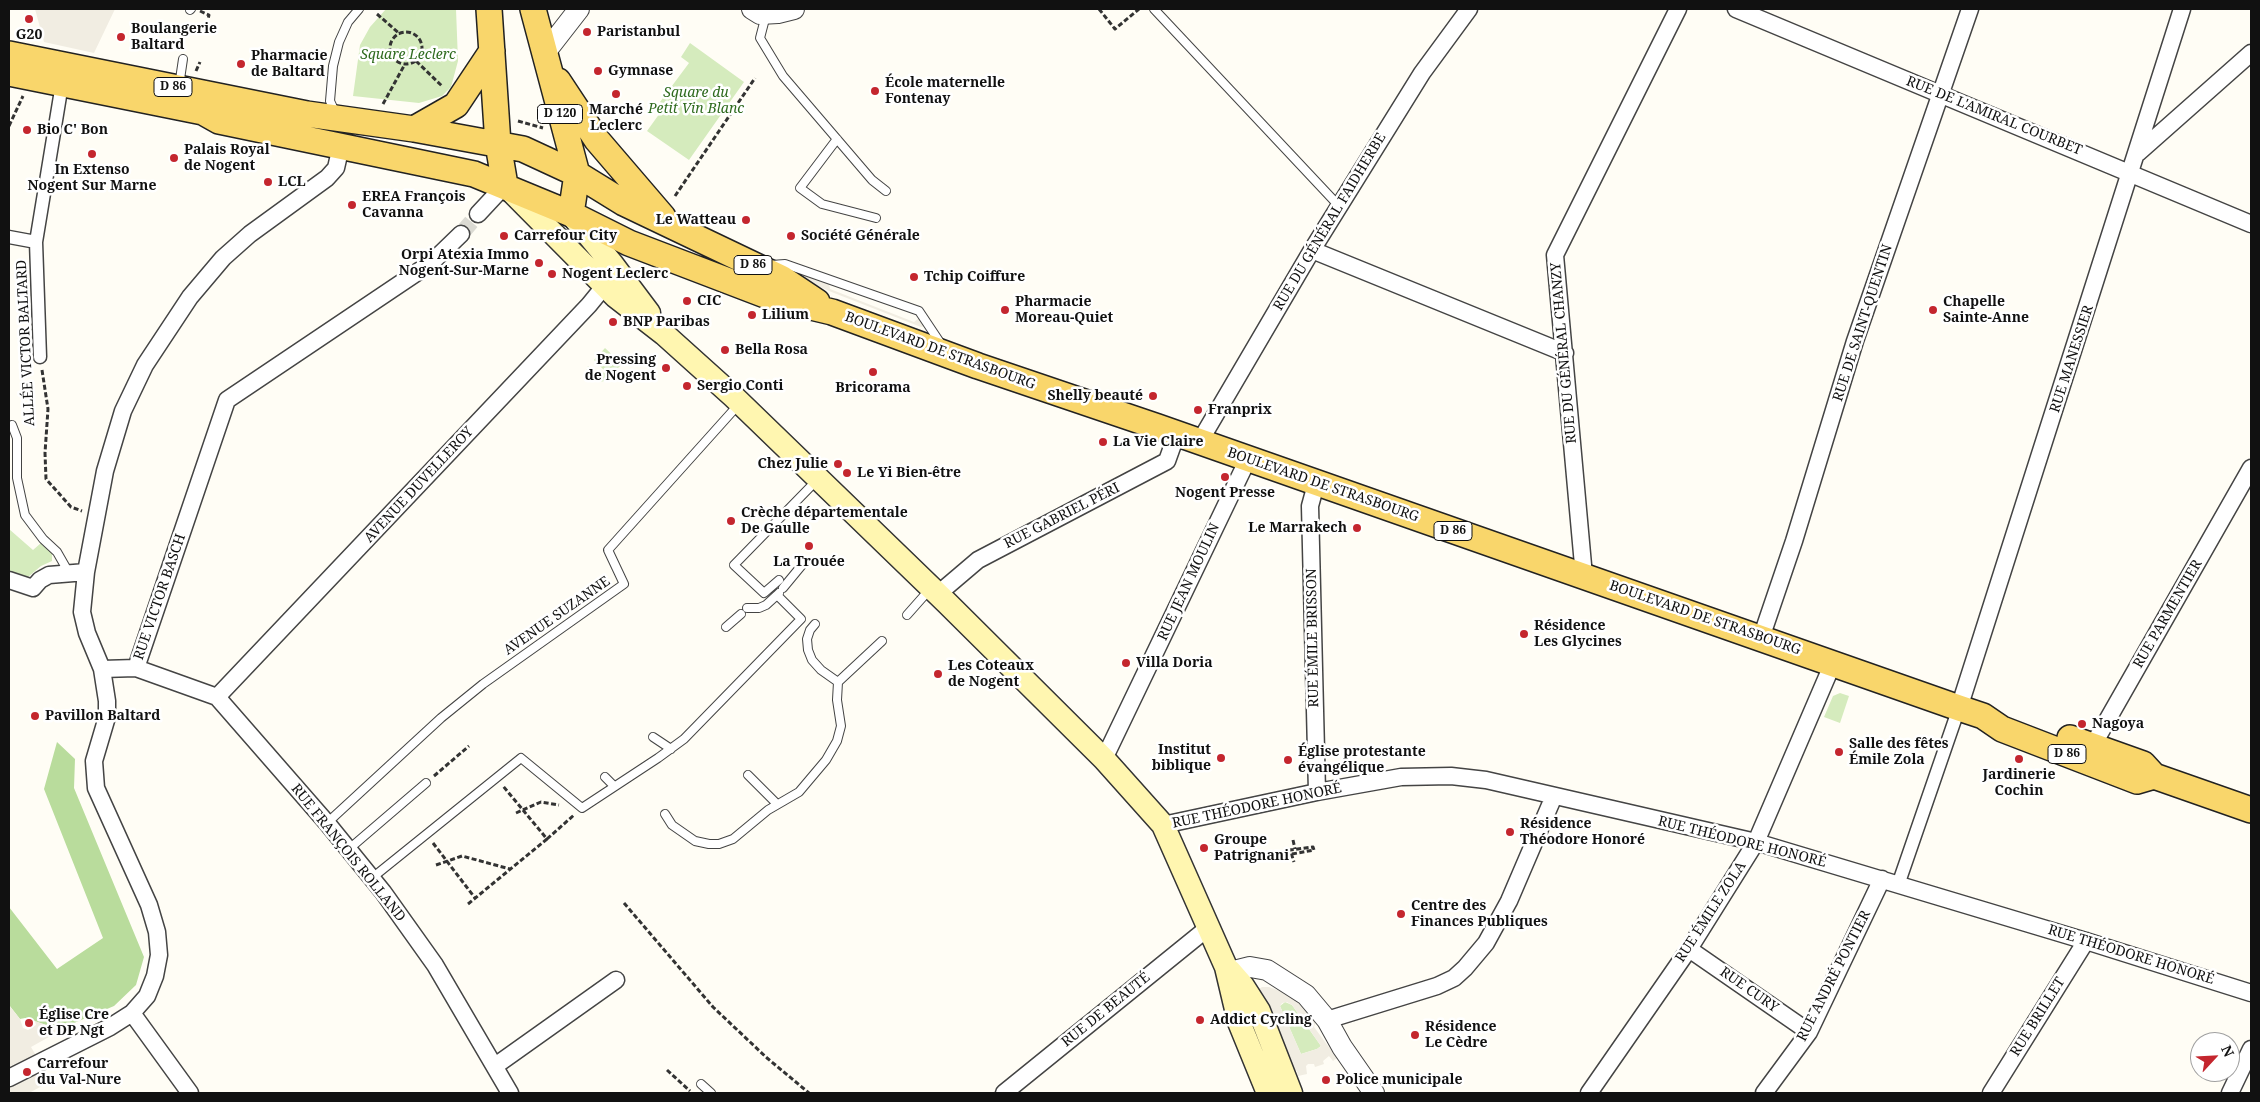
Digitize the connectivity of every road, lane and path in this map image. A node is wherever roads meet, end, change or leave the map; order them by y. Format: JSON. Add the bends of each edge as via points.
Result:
{"nodes":[{"id":1,"x":359,"y":9,"type":"edge"},
{"id":2,"x":489,"y":9,"type":"edge"},
{"id":3,"x":534,"y":9,"type":"edge"},
{"id":4,"x":579,"y":9,"type":"edge"},
{"id":5,"x":794,"y":9,"type":"edge"},
{"id":6,"x":1099,"y":9,"type":"edge"},
{"id":7,"x":1139,"y":9,"type":"edge"},
{"id":8,"x":1154,"y":9,"type":"edge"},
{"id":9,"x":1469,"y":9,"type":"edge"},
{"id":10,"x":1678,"y":9,"type":"edge"},
{"id":11,"x":1736,"y":9,"type":"edge"},
{"id":12,"x":1970,"y":9,"type":"edge"},
{"id":13,"x":2182,"y":9,"type":"edge"},
{"id":14,"x":759,"y":11,"type":"edge"},
{"id":15,"x":377,"y":14,"type":"dead end"},
{"id":16,"x":400,"y":34,"type":"junction"},
{"id":17,"x":492,"y":51,"type":"junction"},
{"id":18,"x":2251,"y":53,"type":"edge"},
{"id":19,"x":9,"y":54,"type":"edge"},
{"id":20,"x":183,"y":59,"type":"dead end"},
{"id":21,"x":546,"y":59,"type":"junction"},
{"id":22,"x":416,"y":61,"type":"junction"},
{"id":23,"x":200,"y":62,"type":"dead end"},
{"id":24,"x":405,"y":64,"type":"junction"},
{"id":25,"x":20,"y":76,"type":"edge"},
{"id":26,"x":755,"y":78,"type":"dead end"},
{"id":27,"x":187,"y":80,"type":"junction"},
{"id":28,"x":62,"y":84,"type":"junction"},
{"id":29,"x":447,"y":92,"type":"dead end"},
{"id":30,"x":1940,"y":95,"type":"junction"},
{"id":31,"x":382,"y":106,"type":"dead end"},
{"id":32,"x":338,"y":118,"type":"junction"},
{"id":33,"x":513,"y":120,"type":"dead end"},
{"id":34,"x":9,"y":126,"type":"edge"},
{"id":35,"x":545,"y":128,"type":"dead end"},
{"id":36,"x":414,"y":129,"type":"junction"},
{"id":37,"x":836,"y":139,"type":"junction"},
{"id":38,"x":498,"y":144,"type":"junction"},
{"id":39,"x":341,"y":146,"type":"junction"},
{"id":40,"x":2138,"y":153,"type":"junction"},
{"id":41,"x":577,"y":174,"type":"junction"},
{"id":42,"x":2131,"y":174,"type":"junction"},
{"id":43,"x":505,"y":185,"type":"junction"},
{"id":44,"x":886,"y":191,"type":"dead end"},
{"id":45,"x":674,"y":196,"type":"dead end"},
{"id":46,"x":1339,"y":206,"type":"junction"},
{"id":47,"x":478,"y":214,"type":"tunnel mouth"},
{"id":48,"x":571,"y":214,"type":"junction"},
{"id":49,"x":876,"y":218,"type":"dead end"},
{"id":50,"x":2251,"y":224,"type":"edge"},
{"id":51,"x":670,"y":225,"type":"junction"},
{"id":52,"x":461,"y":234,"type":"tunnel mouth"},
{"id":53,"x":9,"y":237,"type":"edge"},
{"id":54,"x":622,"y":240,"type":"junction"},
{"id":55,"x":36,"y":242,"type":"junction"},
{"id":56,"x":1312,"y":250,"type":"junction"},
{"id":57,"x":756,"y":266,"type":"junction"},
{"id":58,"x":612,"y":274,"type":"junction"},
{"id":59,"x":832,"y":312,"type":"junction"},
{"id":60,"x":1565,"y":353,"type":"junction"},
{"id":61,"x":947,"y":355,"type":"junction"},
{"id":62,"x":40,"y":357,"type":"joint"},
{"id":63,"x":740,"y":403,"type":"junction"},
{"id":64,"x":12,"y":425,"type":"dead end"},
{"id":65,"x":1177,"y":433,"type":"junction"},
{"id":66,"x":1200,"y":441,"type":"junction"},
{"id":67,"x":1248,"y":459,"type":"junction"},
{"id":68,"x":2251,"y":468,"type":"edge"},
{"id":69,"x":818,"y":479,"type":"junction"},
{"id":70,"x":1316,"y":484,"type":"junction"},
{"id":71,"x":96,"y":516,"type":"junction"},
{"id":72,"x":802,"y":565,"type":"dead end"},
{"id":73,"x":86,"y":572,"type":"junction"},
{"id":74,"x":69,"y":573,"type":"junction"},
{"id":75,"x":1584,"y":576,"type":"junction"},
{"id":76,"x":9,"y":580,"type":"edge"},
{"id":77,"x":779,"y":580,"type":"dead end"},
{"id":78,"x":934,"y":591,"type":"junction"},
{"id":79,"x":780,"y":592,"type":"junction"},
{"id":80,"x":907,"y":615,"type":"dead end"},
{"id":81,"x":815,"y":624,"type":"dead end"},
{"id":82,"x":726,"y":627,"type":"dead end"},
{"id":83,"x":1761,"y":638,"type":"junction"},
{"id":84,"x":882,"y":641,"type":"dead end"},
{"id":85,"x":1833,"y":663,"type":"junction"},
{"id":86,"x":136,"y":668,"type":"junction"},
{"id":87,"x":102,"y":669,"type":"junction"},
{"id":88,"x":838,"y":682,"type":"junction"},
{"id":89,"x":218,"y":697,"type":"junction"},
{"id":90,"x":1960,"y":708,"type":"junction"},
{"id":91,"x":653,"y":737,"type":"dead end"},
{"id":92,"x":469,"y":746,"type":"dead end"},
{"id":93,"x":671,"y":749,"type":"junction"},
{"id":94,"x":2088,"y":753,"type":"junction"},
{"id":95,"x":1104,"y":759,"type":"junction"},
{"id":96,"x":748,"y":775,"type":"dead end"},
{"id":97,"x":605,"y":777,"type":"dead end"},
{"id":98,"x":496,"y":778,"type":"junction"},
{"id":99,"x":426,"y":783,"type":"joint"},
{"id":100,"x":614,"y":786,"type":"junction"},
{"id":101,"x":1317,"y":792,"type":"junction"},
{"id":102,"x":1554,"y":796,"type":"junction"},
{"id":103,"x":777,"y":804,"type":"junction"},
{"id":104,"x":582,"y":808,"type":"junction"},
{"id":105,"x":522,"y":810,"type":"junction"},
{"id":106,"x":2251,"y":810,"type":"edge"},
{"id":107,"x":516,"y":813,"type":"dead end"},
{"id":108,"x":666,"y":814,"type":"dead end"},
{"id":109,"x":327,"y":823,"type":"junction"},
{"id":110,"x":1163,"y":825,"type":"junction"},
{"id":111,"x":426,"y":834,"type":"junction"},
{"id":112,"x":547,"y":839,"type":"junction"},
{"id":113,"x":1293,"y":840,"type":"dead end"},
{"id":114,"x":1756,"y":842,"type":"junction"},
{"id":115,"x":1295,"y":849,"type":"junction"},
{"id":116,"x":349,"y":850,"type":"junction"},
{"id":117,"x":1292,"y":854,"type":"junction"},
{"id":118,"x":447,"y":861,"type":"junction"},
{"id":119,"x":1294,"y":862,"type":"dead end"},
{"id":120,"x":436,"y":865,"type":"dead end"},
{"id":121,"x":510,"y":870,"type":"junction"},
{"id":122,"x":372,"y":878,"type":"junction"},
{"id":123,"x":1882,"y":879,"type":"junction"},
{"id":124,"x":1898,"y":885,"type":"junction"},
{"id":125,"x":475,"y":898,"type":"junction"},
{"id":126,"x":624,"y":903,"type":"dead end"},
{"id":127,"x":468,"y":904,"type":"dead end"},
{"id":128,"x":1209,"y":927,"type":"junction"},
{"id":129,"x":2086,"y":941,"type":"junction"},
{"id":130,"x":1689,"y":949,"type":"junction"},
{"id":131,"x":1233,"y":979,"type":"junction"},
{"id":132,"x":616,"y":980,"type":"dead end"},
{"id":133,"x":2251,"y":993,"type":"edge"},
{"id":134,"x":132,"y":1014,"type":"junction"},
{"id":135,"x":1327,"y":1020,"type":"junction"},
{"id":136,"x":1809,"y":1032,"type":"junction"},
{"id":137,"x":2251,"y":1049,"type":"edge"},
{"id":138,"x":495,"y":1066,"type":"junction"},
{"id":139,"x":667,"y":1070,"type":"dead end"},
{"id":140,"x":9,"y":1078,"type":"edge"},
{"id":141,"x":701,"y":1084,"type":"dead end"},
{"id":142,"x":190,"y":1093,"type":"edge"},
{"id":143,"x":510,"y":1093,"type":"edge"},
{"id":144,"x":693,"y":1093,"type":"edge"},
{"id":145,"x":711,"y":1093,"type":"edge"},
{"id":146,"x":809,"y":1093,"type":"edge"},
{"id":147,"x":1004,"y":1093,"type":"edge"},
{"id":148,"x":1268,"y":1093,"type":"edge"},
{"id":149,"x":1291,"y":1093,"type":"edge"},
{"id":150,"x":1374,"y":1093,"type":"edge"},
{"id":151,"x":1589,"y":1093,"type":"edge"},
{"id":152,"x":1764,"y":1093,"type":"edge"},
{"id":153,"x":1991,"y":1093,"type":"edge"},
{"id":154,"x":2230,"y":1093,"type":"edge"}],
"edges":[{"from":1,"to":32,"type":"lane","via":[[348,22],[332,66],[330,101]]},
{"from":2,"to":17,"type":"main road"},
{"from":3,"to":21,"type":"main road","number":"D 120"},
{"from":4,"to":21,"type":"street"},
{"from":5,"to":14,"type":"street","via":[[778,13]]},
{"from":6,"to":7,"type":"path","via":[[1115,29]]},
{"from":8,"to":46,"type":"lane"},
{"from":9,"to":46,"type":"street","name":"RUE DU GÉNÉRAL FAIDHERBE","via":[[1358,164]]},
{"from":10,"to":60,"type":"street","name":"RUE DU GÉNÉRAL CHANZY","via":[[1555,255]]},
{"from":11,"to":30,"type":"street","name":"RUE DE L'AMIRAL COURBET"},
{"from":12,"to":30,"type":"street","name":"RUE DE SAINT-QUENTIN"},
{"from":13,"to":40,"type":"street","name":"RUE MANESSIER"},
{"from":14,"to":37,"type":"lane","via":[[760,38],[770,56]]},
{"from":15,"to":16,"type":"path"},
{"from":16,"to":22,"type":"path","via":[[410,33],[418,38],[422,47]]},
{"from":16,"to":24,"type":"path","via":[[392,41],[390,51],[396,60]]},
{"from":17,"to":36,"type":"main road","via":[[456,105]]},
{"from":17,"to":38,"type":"main road"},
{"from":18,"to":40,"type":"street"},
{"from":19,"to":27,"type":"main road","number":"D 86"},
{"from":20,"to":27,"type":"lane"},
{"from":21,"to":41,"type":"main road","number":"D 120"},
{"from":21,"to":51,"type":"main road","via":[[597,140]]},
{"from":22,"to":24,"type":"path"},
{"from":22,"to":29,"type":"path"},
{"from":23,"to":27,"type":"path"},
{"from":24,"to":31,"type":"path"},
{"from":25,"to":28,"type":"main road","number":"D 86"},
{"from":25,"to":34,"type":"path"},
{"from":26,"to":45,"type":"path"},
{"from":27,"to":32,"type":"main road","number":"D 86"},
{"from":28,"to":39,"type":"main road","number":"D 86","via":[[203,112],[219,121]]},
{"from":28,"to":55,"type":"street","name":"ALLÉE VICTOR BALTARD"},
{"from":30,"to":42,"type":"street","name":"RUE DE L'AMIRAL COURBET"},
{"from":30,"to":83,"type":"street","name":"RUE DE SAINT-QUENTIN","via":[[1856,341]]},
{"from":32,"to":36,"type":"main road","number":"D 86"},
{"from":32,"to":39,"type":"main road"},
{"from":33,"to":35,"type":"path"},
{"from":36,"to":38,"type":"main road","number":"D 86"},
{"from":37,"to":44,"type":"lane"},
{"from":37,"to":49,"type":"lane","via":[[800,188],[822,204]]},
{"from":38,"to":41,"type":"main road","number":"D 86","via":[[523,149]]},
{"from":38,"to":43,"type":"main road"},
{"from":39,"to":43,"type":"main road","number":"D 86","via":[[474,174]]},
{"from":39,"to":71,"type":"street","via":[[336,168],[327,178],[250,234],[223,258],[166,330],[145,365],[124,412],[105,471]]},
{"from":40,"to":42,"type":"street","name":"RUE MANESSIER"},
{"from":41,"to":48,"type":"main road"},
{"from":41,"to":51,"type":"main road","name":"BOULEVARD DE STRASBOURG","number":"D 86","via":[[624,203]]},
{"from":42,"to":50,"type":"street","name":"RUE DE L'AMIRAL COURBET"},
{"from":42,"to":90,"type":"street","name":"RUE MANESSIER"},
{"from":43,"to":47,"type":"street"},
{"from":43,"to":48,"type":"main road","number":"D 86"},
{"from":43,"to":58,"type":"main road"},
{"from":46,"to":56,"type":"street","name":"RUE DU GÉNÉRAL FAIDHERBE"},
{"from":48,"to":54,"type":"main road","name":"BOULEVARD DE STRASBOURG","number":"D 86"},
{"from":48,"to":58,"type":"main road"},
{"from":51,"to":57,"type":"main road","name":"BOULEVARD DE STRASBOURG","number":"D 86"},
{"from":52,"to":86,"type":"street","name":"RUE VICTOR BASCH","via":[[431,263],[227,400]]},
{"from":53,"to":55,"type":"street"},
{"from":54,"to":58,"type":"main road","via":[[614,249]]},
{"from":54,"to":59,"type":"main road","name":"BOULEVARD DE STRASBOURG","number":"D 86","via":[[774,298]]},
{"from":55,"to":62,"type":"street","name":"ALLÉE VICTOR BALTARD"},
{"from":56,"to":60,"type":"street"},
{"from":56,"to":66,"type":"street","name":"RUE DU GÉNÉRAL FAIDHERBE"},
{"from":57,"to":59,"type":"main road","name":"BOULEVARD DE STRASBOURG","number":"D 86","via":[[781,278]]},
{"from":57,"to":61,"type":"lane","via":[[786,264],[920,311]]},
{"from":58,"to":63,"type":"main road","via":[[615,296],[664,334]]},
{"from":58,"to":89,"type":"street","name":"AVENUE DUVELLEROY"},
{"from":59,"to":61,"type":"main road","name":"BOULEVARD DE STRASBOURG","number":"D 86"},
{"from":60,"to":75,"type":"street","name":"RUE DU GÉNÉRAL CHANZY"},
{"from":61,"to":65,"type":"main road","name":"BOULEVARD DE STRASBOURG","number":"D 86"},
{"from":62,"to":71,"type":"path","name":"ALLÉE VICTOR BALTARD","via":[[48,409],[46,479],[71,507]]},
{"from":63,"to":69,"type":"main road"},
{"from":63,"to":109,"type":"lane","name":"AVENUE SUZANNE","via":[[608,550],[624,584],[483,684],[441,718]]},
{"from":64,"to":74,"type":"lane","via":[[17,438],[17,478],[25,515],[57,552]]},
{"from":65,"to":66,"type":"main road","name":"BOULEVARD DE STRASBOURG","number":"D 86"},
{"from":65,"to":78,"type":"street","name":"RUE GABRIEL PÉRI","via":[[1167,461],[978,560]]},
{"from":66,"to":67,"type":"main road","name":"BOULEVARD DE STRASBOURG","number":"D 86"},
{"from":67,"to":70,"type":"main road","name":"BOULEVARD DE STRASBOURG","number":"D 86"},
{"from":67,"to":95,"type":"street","name":"RUE JEAN MOULIN"},
{"from":68,"to":94,"type":"street","name":"RUE PARMENTIER"},
{"from":69,"to":77,"type":"lane","via":[[734,565],[764,593]]},
{"from":69,"to":78,"type":"main road"},
{"from":70,"to":75,"type":"main road","name":"BOULEVARD DE STRASBOURG","number":"D 86"},
{"from":70,"to":101,"type":"street","name":"RUE ÉMILE BRISSON","via":[[1310,506]]},
{"from":71,"to":73,"type":"street"},
{"from":72,"to":79,"type":"lane"},
{"from":73,"to":74,"type":"street"},
{"from":73,"to":87,"type":"street","via":[[82,612]]},
{"from":74,"to":76,"type":"street","via":[[49,575],[33,588]]},
{"from":75,"to":83,"type":"main road","name":"BOULEVARD DE STRASBOURG","number":"D 86"},
{"from":78,"to":80,"type":"lane"},
{"from":78,"to":95,"type":"main road"},
{"from":79,"to":82,"type":"lane","via":[[766,605],[744,611]]},
{"from":79,"to":93,"type":"lane","via":[[801,619]]},
{"from":81,"to":88,"type":"lane","via":[[807,639],[808,650],[821,670]]},
{"from":83,"to":85,"type":"main road","name":"BOULEVARD DE STRASBOURG","number":"D 86"},
{"from":84,"to":88,"type":"lane"},
{"from":85,"to":90,"type":"main road","name":"BOULEVARD DE STRASBOURG","number":"D 86"},
{"from":85,"to":114,"type":"street","name":"RUE ÉMILE ZOLA"},
{"from":86,"to":87,"type":"street","name":"RUE VICTOR BASCH"},
{"from":86,"to":89,"type":"street","name":"RUE FRANÇOIS ROLLAND"},
{"from":87,"to":134,"type":"street","via":[[107,717],[94,761],[96,788],[149,906],[157,932],[159,956],[155,976],[147,996]]},
{"from":88,"to":103,"type":"lane","via":[[841,726],[837,741],[809,783]]},
{"from":89,"to":109,"type":"street","name":"RUE FRANÇOIS ROLLAND"},
{"from":90,"to":94,"type":"main road","name":"BOULEVARD DE STRASBOURG","number":"D 86","via":[[1983,716],[2002,729]]},
{"from":90,"to":124,"type":"street"},
{"from":91,"to":93,"type":"lane"},
{"from":92,"to":99,"type":"path"},
{"from":93,"to":100,"type":"lane"},
{"from":94,"to":106,"type":"main road","name":"BOULEVARD DE STRASBOURG","number":"D 86","via":[[2138,781],[2154,776]]},
{"from":95,"to":110,"type":"main road"},
{"from":96,"to":103,"type":"lane"},
{"from":97,"to":100,"type":"lane"},
{"from":98,"to":104,"type":"lane","via":[[521,758]]},
{"from":98,"to":105,"type":"path"},
{"from":98,"to":111,"type":"lane"},
{"from":99,"to":116,"type":"lane"},
{"from":100,"to":104,"type":"lane"},
{"from":101,"to":102,"type":"street","name":"RUE THÉODORE HONORÉ","via":[[1401,777],[1451,776],[1486,780]]},
{"from":101,"to":110,"type":"street","name":"RUE THÉODORE HONORÉ"},
{"from":102,"to":114,"type":"street","name":"RUE THÉODORE HONORÉ"},
{"from":102,"to":135,"type":"street","via":[[1510,901],[1486,943],[1465,968],[1437,986]]},
{"from":103,"to":108,"type":"lane","via":[[733,839],[719,844],[695,841],[672,825]]},
{"from":104,"to":105,"type":"path","via":[[540,802]]},
{"from":104,"to":112,"type":"path"},
{"from":105,"to":107,"type":"path"},
{"from":105,"to":112,"type":"path"},
{"from":109,"to":116,"type":"street","name":"RUE FRANÇOIS ROLLAND"},
{"from":110,"to":128,"type":"main road"},
{"from":111,"to":118,"type":"path"},
{"from":111,"to":122,"type":"lane"},
{"from":112,"to":121,"type":"path"},
{"from":113,"to":115,"type":"path"},
{"from":114,"to":123,"type":"street","name":"RUE THÉODORE HONORÉ"},
{"from":114,"to":130,"type":"street","name":"RUE ÉMILE ZOLA"},
{"from":115,"to":117,"type":"path","via":[[1290,850]]},
{"from":115,"to":117,"type":"path","via":[[1313,846],[1314,850]]},
{"from":116,"to":122,"type":"street","name":"RUE FRANÇOIS ROLLAND"},
{"from":117,"to":119,"type":"path"},
{"from":118,"to":120,"type":"path"},
{"from":118,"to":121,"type":"path","via":[[462,856]]},
{"from":118,"to":125,"type":"path"},
{"from":121,"to":125,"type":"path"},
{"from":122,"to":138,"type":"street","name":"RUE FRANÇOIS ROLLAND","via":[[435,965]]},
{"from":123,"to":124,"type":"street","name":"RUE THÉODORE HONORÉ"},
{"from":123,"to":136,"type":"street","name":"RUE ANDRÉ PONTIER"},
{"from":124,"to":129,"type":"street","name":"RUE THÉODORE HONORÉ"},
{"from":125,"to":127,"type":"path"},
{"from":126,"to":146,"type":"path","via":[[713,1007]]},
{"from":128,"to":131,"type":"main road"},
{"from":128,"to":147,"type":"street","name":"RUE DE BEAUTÉ"},
{"from":129,"to":133,"type":"street","name":"RUE THÉODORE HONORÉ"},
{"from":129,"to":153,"type":"street","name":"RUE BRILLET"},
{"from":130,"to":136,"type":"street","name":"RUE CURY"},
{"from":130,"to":151,"type":"street","name":"RUE ÉMILE ZOLA"},
{"from":131,"to":135,"type":"street","via":[[1286,981],[1306,995]]},
{"from":131,"to":148,"type":"main road","via":[[1239,1022]]},
{"from":131,"to":149,"type":"main road","via":[[1266,1024]]},
{"from":132,"to":138,"type":"street"},
{"from":134,"to":140,"type":"street"},
{"from":134,"to":142,"type":"street"},
{"from":135,"to":150,"type":"street","via":[[1342,1048]]},
{"from":136,"to":152,"type":"street","name":"RUE ANDRÉ PONTIER"},
{"from":137,"to":154,"type":"street"},
{"from":138,"to":143,"type":"street","name":"RUE FRANÇOIS ROLLAND"},
{"from":139,"to":144,"type":"path"},
{"from":141,"to":145,"type":"lane"}]}
